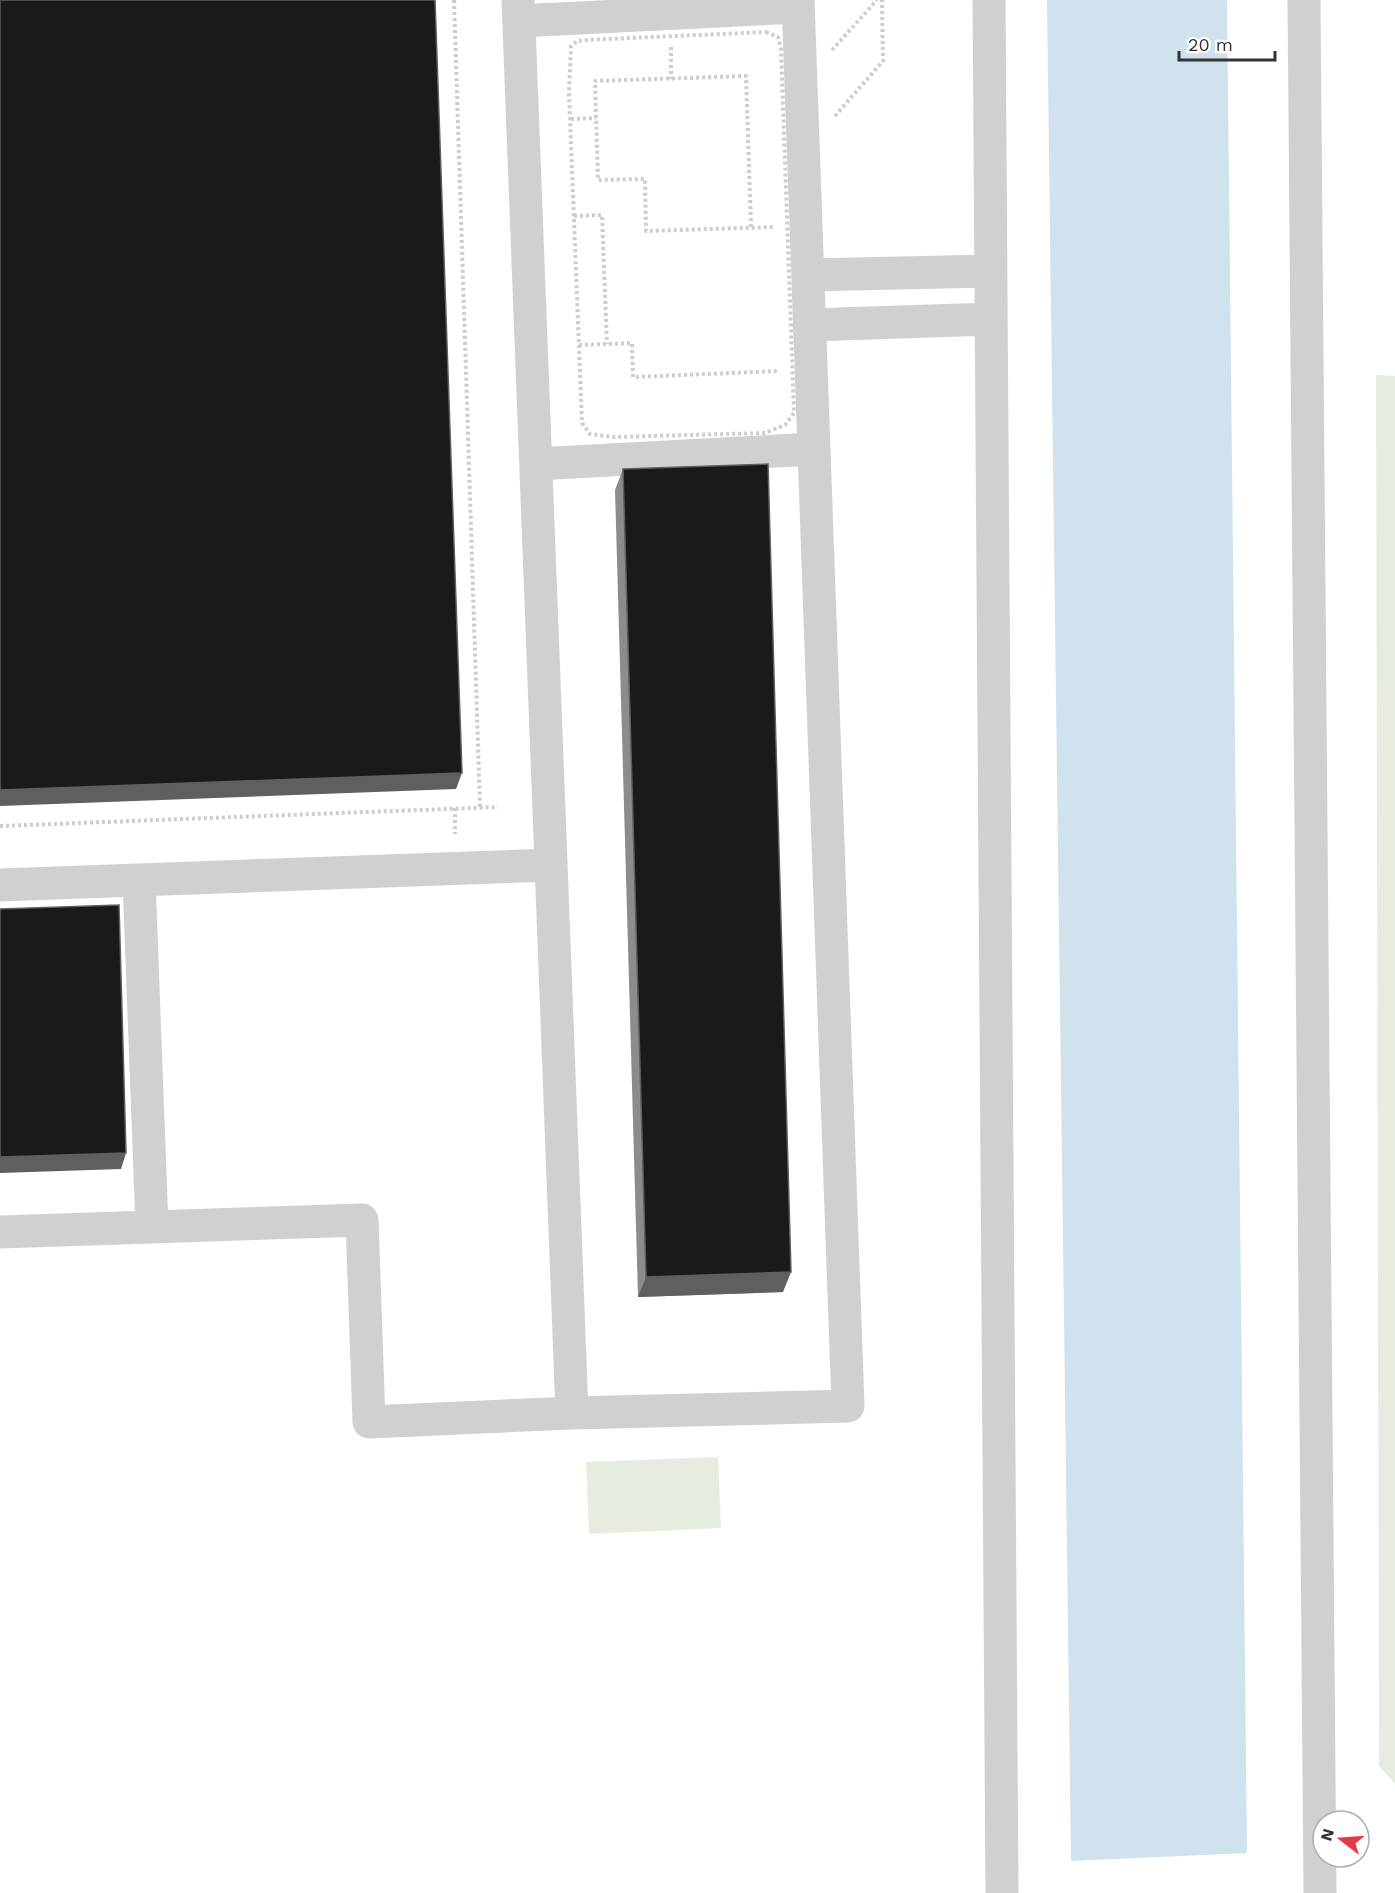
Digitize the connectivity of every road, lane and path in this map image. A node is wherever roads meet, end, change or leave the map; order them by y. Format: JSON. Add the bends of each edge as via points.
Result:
{"nodes":[{"id":1,"x":454,"y":0,"type":"edge"},
{"id":2,"x":877,"y":0,"type":"edge"},
{"id":3,"x":882,"y":0,"type":"edge"},
{"id":4,"x":988,"y":0,"type":"edge"},
{"id":5,"x":1304,"y":0,"type":"edge"},
{"id":6,"x":798,"y":4,"type":"edge"},
{"id":7,"x":518,"y":10,"type":"edge"},
{"id":8,"x":670,"y":36,"type":"junction"},
{"id":9,"x":831,"y":51,"type":"dead end"},
{"id":10,"x":671,"y":79,"type":"junction"},
{"id":11,"x":596,"y":118,"type":"junction"},
{"id":12,"x":833,"y":118,"type":"dead end"},
{"id":13,"x":570,"y":119,"type":"junction"},
{"id":14,"x":574,"y":216,"type":"junction"},
{"id":15,"x":751,"y":227,"type":"junction"},
{"id":16,"x":788,"y":227,"type":"junction"},
{"id":17,"x":990,"y":271,"type":"junction"},
{"id":18,"x":808,"y":275,"type":"junction"},
{"id":19,"x":991,"y":319,"type":"junction"},
{"id":20,"x":809,"y":325,"type":"junction"},
{"id":21,"x":607,"y":344,"type":"junction"},
{"id":22,"x":579,"y":345,"type":"junction"},
{"id":23,"x":793,"y":371,"type":"junction"},
{"id":24,"x":814,"y":449,"type":"junction"},
{"id":25,"x":536,"y":464,"type":"junction"},
{"id":26,"x":480,"y":807,"type":"junction"},
{"id":27,"x":498,"y":807,"type":"dead end"},
{"id":28,"x":455,"y":808,"type":"junction"},
{"id":29,"x":0,"y":826,"type":"edge"},
{"id":30,"x":455,"y":834,"type":"dead end"},
{"id":31,"x":551,"y":866,"type":"junction"},
{"id":32,"x":139,"y":880,"type":"junction"},
{"id":33,"x":0,"y":885,"type":"edge"},
{"id":34,"x":152,"y":1227,"type":"junction"},
{"id":35,"x":0,"y":1232,"type":"edge"},
{"id":36,"x":572,"y":1413,"type":"junction"},
{"id":37,"x":1002,"y":1893,"type":"edge"},
{"id":38,"x":1320,"y":1893,"type":"edge"}],
"edges":[{"from":1,"to":26,"type":"path"},
{"from":2,"to":9,"type":"path"},
{"from":3,"to":12,"type":"path","via":[[883,61]]},
{"from":4,"to":17,"type":"street"},
{"from":5,"to":38,"type":"street"},
{"from":6,"to":7,"type":"street"},
{"from":6,"to":18,"type":"street"},
{"from":7,"to":25,"type":"street"},
{"from":8,"to":10,"type":"path"},
{"from":8,"to":13,"type":"path","via":[[576,41],[569,52]]},
{"from":8,"to":16,"type":"path","via":[[766,32],[778,38],[782,49]]},
{"from":10,"to":11,"type":"path","via":[[595,81]]},
{"from":10,"to":15,"type":"path","via":[[746,76]]},
{"from":11,"to":13,"type":"path"},
{"from":11,"to":15,"type":"path","via":[[598,180],[645,179],[646,231]]},
{"from":13,"to":14,"type":"path"},
{"from":14,"to":21,"type":"path","via":[[602,215]]},
{"from":14,"to":22,"type":"path"},
{"from":15,"to":16,"type":"path"},
{"from":16,"to":23,"type":"path"},
{"from":17,"to":18,"type":"street"},
{"from":17,"to":19,"type":"street"},
{"from":18,"to":20,"type":"street"},
{"from":19,"to":20,"type":"street"},
{"from":19,"to":37,"type":"street"},
{"from":20,"to":24,"type":"street"},
{"from":21,"to":22,"type":"path"},
{"from":21,"to":23,"type":"path","via":[[632,343],[633,377]]},
{"from":22,"to":23,"type":"path","via":[[582,423],[590,434],[605,437],[761,433],[779,429],[794,413]]},
{"from":24,"to":25,"type":"street"},
{"from":24,"to":36,"type":"street","via":[[848,1406]]},
{"from":25,"to":31,"type":"street"},
{"from":26,"to":27,"type":"path"},
{"from":26,"to":28,"type":"path"},
{"from":28,"to":29,"type":"path"},
{"from":28,"to":30,"type":"path"},
{"from":31,"to":32,"type":"street"},
{"from":31,"to":36,"type":"street"},
{"from":32,"to":33,"type":"street"},
{"from":32,"to":34,"type":"street"},
{"from":34,"to":35,"type":"street"},
{"from":34,"to":36,"type":"street","via":[[362,1220],[369,1422]]}]}
